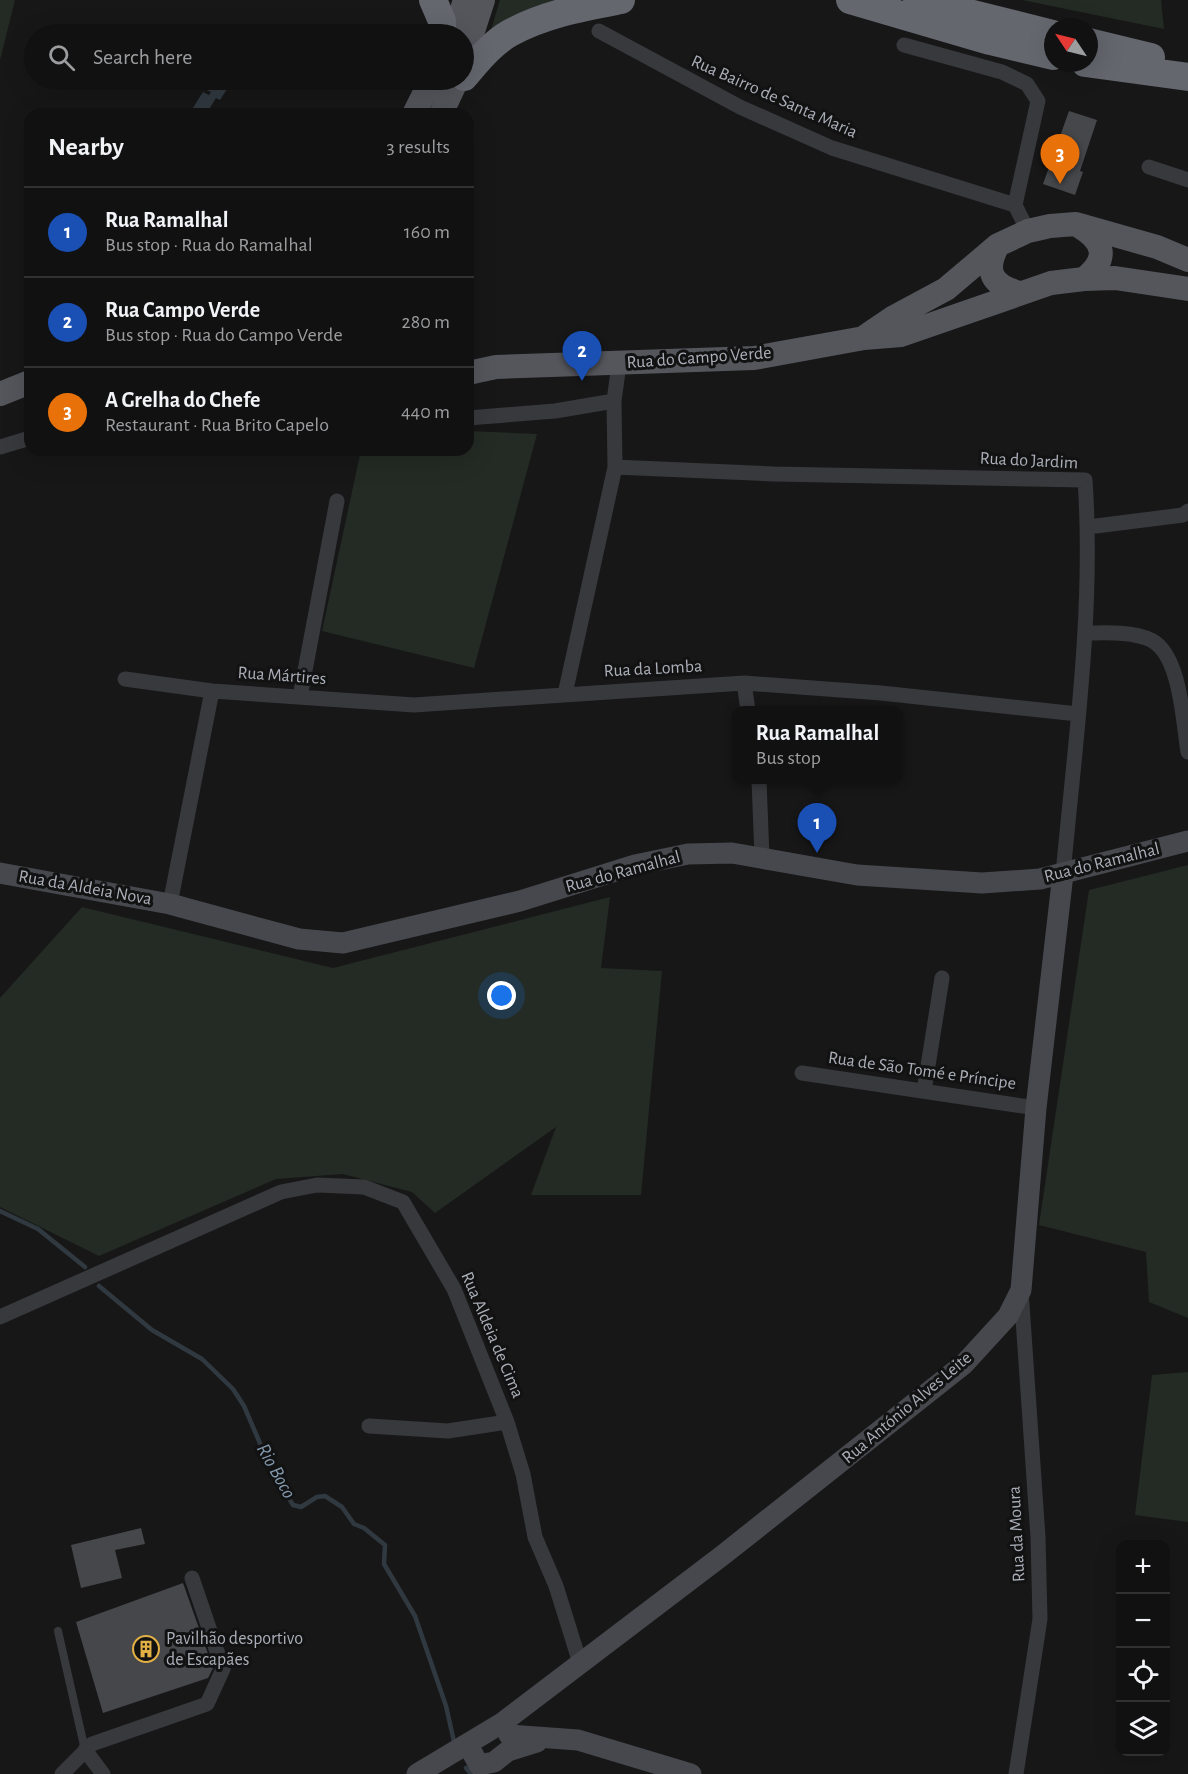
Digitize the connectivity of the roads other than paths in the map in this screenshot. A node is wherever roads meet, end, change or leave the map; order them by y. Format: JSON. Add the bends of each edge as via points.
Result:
{"nodes":[{"id":1,"x":433,"y":0,"type":"edge"},
{"id":2,"x":465,"y":0,"type":"edge"},
{"id":3,"x":483,"y":0,"type":"edge"},
{"id":4,"x":621,"y":0,"type":"edge"},
{"id":5,"x":850,"y":0,"type":"edge"},
{"id":6,"x":917,"y":0,"type":"edge"},
{"id":7,"x":956,"y":6,"type":"edge"},
{"id":8,"x":442,"y":24,"type":"edge"},
{"id":9,"x":457,"y":24,"type":"edge"},
{"id":10,"x":474,"y":28,"type":"edge"},
{"id":11,"x":599,"y":31,"type":"dead end"},
{"id":12,"x":1044,"y":31,"type":"edge"},
{"id":13,"x":904,"y":45,"type":"dead end"},
{"id":14,"x":1098,"y":45,"type":"edge"},
{"id":15,"x":1044,"y":54,"type":"edge"},
{"id":16,"x":474,"y":63,"type":"edge"},
{"id":17,"x":1098,"y":64,"type":"edge"},
{"id":18,"x":1187,"y":71,"type":"edge"},
{"id":19,"x":443,"y":90,"type":"edge"},
{"id":20,"x":450,"y":90,"type":"edge"},
{"id":21,"x":421,"y":108,"type":"edge"},
{"id":22,"x":443,"y":108,"type":"edge"},
{"id":23,"x":1149,"y":168,"type":"dead end"},
{"id":24,"x":1188,"y":180,"type":"edge"},
{"id":25,"x":1015,"y":205,"type":"junction"},
{"id":26,"x":1076,"y":224,"type":"junction"},
{"id":27,"x":1028,"y":231,"type":"junction"},
{"id":28,"x":998,"y":245,"type":"junction"},
{"id":29,"x":1188,"y":260,"type":"edge"},
{"id":30,"x":1084,"y":279,"type":"junction"},
{"id":31,"x":1188,"y":289,"type":"edge"},
{"id":32,"x":1020,"y":293,"type":"junction"},
{"id":33,"x":864,"y":338,"type":"junction"},
{"id":34,"x":474,"y":361,"type":"edge"},
{"id":35,"x":619,"y":364,"type":"junction"},
{"id":36,"x":496,"y":367,"type":"junction"},
{"id":37,"x":474,"y":372,"type":"edge"},
{"id":38,"x":24,"y":384,"type":"edge"},
{"id":39,"x":0,"y":394,"type":"edge"},
{"id":40,"x":24,"y":394,"type":"edge"},
{"id":41,"x":614,"y":401,"type":"junction"},
{"id":42,"x":0,"y":403,"type":"edge"},
{"id":43,"x":474,"y":418,"type":"edge"},
{"id":44,"x":24,"y":440,"type":"edge"},
{"id":45,"x":0,"y":447,"type":"edge"},
{"id":46,"x":615,"y":467,"type":"junction"},
{"id":47,"x":337,"y":501,"type":"dead end"},
{"id":48,"x":1188,"y":511,"type":"edge"},
{"id":49,"x":1088,"y":527,"type":"junction"},
{"id":50,"x":1086,"y":633,"type":"junction"},
{"id":51,"x":125,"y":679,"type":"dead end"},
{"id":52,"x":744,"y":683,"type":"junction"},
{"id":53,"x":212,"y":691,"type":"junction"},
{"id":54,"x":565,"y":694,"type":"junction"},
{"id":55,"x":300,"y":697,"type":"junction"},
{"id":56,"x":747,"y":706,"type":"edge"},
{"id":57,"x":1077,"y":714,"type":"junction"},
{"id":58,"x":1188,"y":753,"type":"edge"},
{"id":59,"x":759,"y":784,"type":"edge"},
{"id":60,"x":1188,"y":842,"type":"edge"},
{"id":61,"x":762,"y":857,"type":"junction"},
{"id":62,"x":0,"y":873,"type":"edge"},
{"id":63,"x":1063,"y":874,"type":"junction"},
{"id":64,"x":170,"y":904,"type":"junction"},
{"id":65,"x":942,"y":978,"type":"dead end"},
{"id":66,"x":802,"y":1073,"type":"dead end"},
{"id":67,"x":924,"y":1091,"type":"junction"},
{"id":68,"x":1036,"y":1108,"type":"junction"},
{"id":69,"x":1021,"y":1290,"type":"junction"},
{"id":70,"x":0,"y":1317,"type":"edge"},
{"id":71,"x":507,"y":1422,"type":"junction"},
{"id":72,"x":369,"y":1426,"type":"dead end"},
{"id":73,"x":192,"y":1578,"type":"dead end"},
{"id":74,"x":58,"y":1631,"type":"dead end"},
{"id":75,"x":580,"y":1663,"type":"junction"},
{"id":76,"x":468,"y":1745,"type":"junction"},
{"id":77,"x":85,"y":1749,"type":"junction"},
{"id":78,"x":495,"y":1755,"type":"edge"},
{"id":79,"x":62,"y":1774,"type":"edge"},
{"id":80,"x":103,"y":1774,"type":"edge"},
{"id":81,"x":417,"y":1774,"type":"edge"},
{"id":82,"x":691,"y":1774,"type":"edge"},
{"id":83,"x":1016,"y":1774,"type":"edge"}],
"edges":[{"from":1,"to":8,"type":"highway"},
{"from":2,"to":9,"type":"main road"},
{"from":3,"to":10,"type":"main road"},
{"from":4,"to":16,"type":"highway","via":[[576,9],[509,33]]},
{"from":5,"to":15,"type":"highway"},
{"from":6,"to":7,"type":"highway"},
{"from":7,"to":12,"type":"highway"},
{"from":11,"to":25,"type":"street","name":"Rua Bairro de Santa Maria","via":[[740,107],[832,148]]},
{"from":13,"to":25,"type":"street","via":[[1002,72],[1027,84],[1038,101]]},
{"from":14,"to":18,"type":"highway"},
{"from":17,"to":18,"type":"highway"},
{"from":19,"to":21,"type":"main road"},
{"from":20,"to":22,"type":"main road"},
{"from":23,"to":24,"type":"street"},
{"from":25,"to":27,"type":"street"},
{"from":26,"to":27,"type":"main road","name":"Rua do Campo Verde"},
{"from":26,"to":29,"type":"main road","name":"Rua do Campo Verde"},
{"from":26,"to":30,"type":"main road","via":[[1094,238],[1101,254],[1096,267]]},
{"from":27,"to":28,"type":"main road","name":"Rua do Campo Verde"},
{"from":28,"to":32,"type":"main road","via":[[990,260],[990,270],[998,284]]},
{"from":28,"to":33,"type":"main road","name":"Rua do Campo Verde","via":[[946,289]]},
{"from":30,"to":31,"type":"main road","name":"Rua do Campo Verde","via":[[1114,278]]},
{"from":30,"to":32,"type":"main road","name":"Rua do Campo Verde","via":[[1051,283]]},
{"from":32,"to":33,"type":"main road","name":"Rua do Campo Verde","via":[[901,335]]},
{"from":33,"to":35,"type":"main road","name":"Rua do Campo Verde","via":[[754,358]]},
{"from":34,"to":36,"type":"main road","name":"Rua do Campo Verde"},
{"from":35,"to":36,"type":"main road","name":"Rua do Campo Verde"},
{"from":35,"to":41,"type":"street"},
{"from":36,"to":37,"type":"main road","name":"Rua do Campo Verde"},
{"from":38,"to":39,"type":"main road"},
{"from":40,"to":42,"type":"main road"},
{"from":41,"to":43,"type":"street"},
{"from":41,"to":46,"type":"street"},
{"from":44,"to":45,"type":"street"},
{"from":46,"to":49,"type":"street","name":"Rua do Jardim","via":[[1085,480]]},
{"from":46,"to":54,"type":"street"},
{"from":47,"to":55,"type":"street"},
{"from":48,"to":49,"type":"street","via":[[1183,515]]},
{"from":49,"to":50,"type":"street","name":"Rua do Jardim"},
{"from":50,"to":57,"type":"street","name":"Rua do Jardim"},
{"from":50,"to":58,"type":"street","via":[[1132,634],[1152,641],[1178,680]]},
{"from":51,"to":53,"type":"street"},
{"from":52,"to":54,"type":"street","name":"Rua da Lomba"},
{"from":52,"to":56,"type":"street"},
{"from":52,"to":57,"type":"street","name":"Rua da Lomba"},
{"from":53,"to":55,"type":"street","name":"Rua Mártires"},
{"from":53,"to":64,"type":"street","name":"Rua Mártires"},
{"from":54,"to":55,"type":"street","name":"Rua Mártires","via":[[414,705]]},
{"from":57,"to":63,"type":"street","name":"Rua do Jardim"},
{"from":59,"to":61,"type":"street"},
{"from":60,"to":63,"type":"street","name":"Rua do Ramalhal"},
{"from":61,"to":63,"type":"street","name":"Rua do Ramalhal","via":[[857,875],[955,883],[1040,879]]},
{"from":61,"to":64,"type":"street","name":"Rua do Ramalhal","via":[[707,853],[661,858],[520,901],[343,943],[299,939]]},
{"from":62,"to":64,"type":"street","name":"Rua da Aldeia Nova"},
{"from":63,"to":68,"type":"street","name":"Rua António Alves Leite"},
{"from":65,"to":67,"type":"street"},
{"from":66,"to":67,"type":"street","name":"Rua de São Tomé e Príncipe"},
{"from":67,"to":68,"type":"street","name":"Rua de São Tomé e Príncipe"},
{"from":68,"to":69,"type":"street","name":"Rua António Alves Leite"},
{"from":69,"to":75,"type":"street","name":"Rua António Alves Leite","via":[[1008,1316],[964,1364]]},
{"from":69,"to":83,"type":"street","name":"Rua da Moura","via":[[1040,1619]]},
{"from":70,"to":71,"type":"street","name":"Rua Aldeia de Cima","via":[[281,1192],[317,1185],[364,1187],[403,1202],[454,1289]]},
{"from":71,"to":72,"type":"street","via":[[448,1431]]},
{"from":71,"to":75,"type":"street","name":"Rua Aldeia de Cima","via":[[523,1474],[535,1537]]},
{"from":73,"to":77,"type":"street","via":[[223,1670],[207,1704]]},
{"from":74,"to":77,"type":"lane"},
{"from":75,"to":78,"type":"street","name":"Rua António Alves Leite"},
{"from":76,"to":78,"type":"street"},
{"from":76,"to":78,"type":"street","name":"Rua António Alves Leite"},
{"from":76,"to":81,"type":"street","name":"Rua António Alves Leite"},
{"from":77,"to":79,"type":"street"},
{"from":77,"to":80,"type":"street"},
{"from":78,"to":82,"type":"street","via":[[549,1738],[578,1740]]}]}
